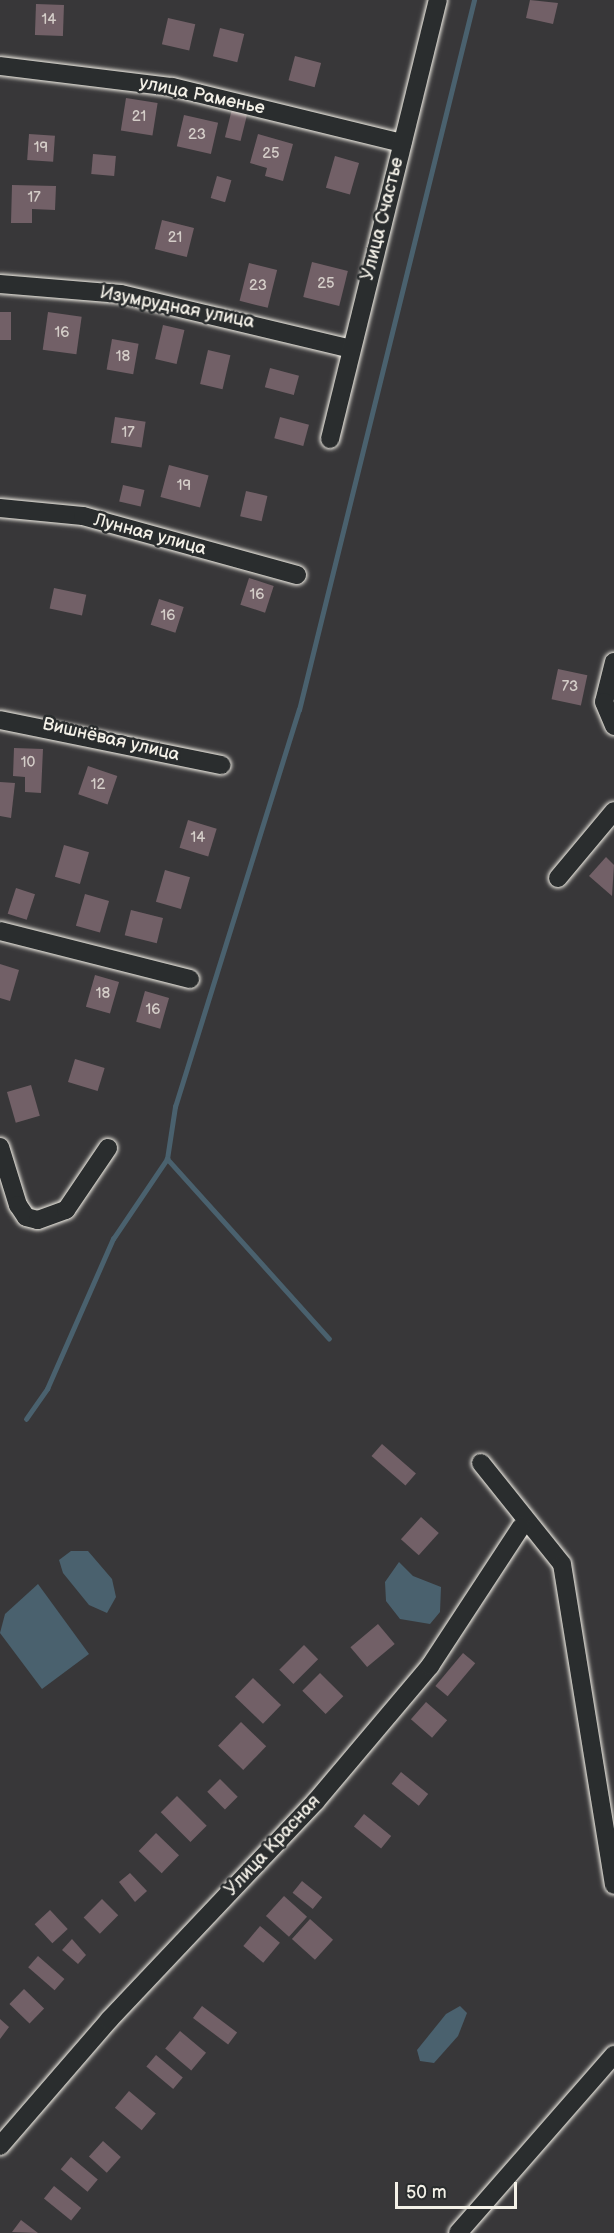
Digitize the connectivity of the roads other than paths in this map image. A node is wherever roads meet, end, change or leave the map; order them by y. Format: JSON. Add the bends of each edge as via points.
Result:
{"nodes":[{"id":1,"x":438,"y":0,"type":"edge"},
{"id":2,"x":0,"y":66,"type":"edge"},
{"id":3,"x":402,"y":143,"type":"junction"},
{"id":4,"x":0,"y":284,"type":"edge"},
{"id":5,"x":352,"y":349,"type":"junction"},
{"id":6,"x":330,"y":439,"type":"dead end"},
{"id":7,"x":0,"y":508,"type":"edge"},
{"id":8,"x":297,"y":575,"type":"dead end"},
{"id":9,"x":614,"y":662,"type":"edge"},
{"id":10,"x":0,"y":720,"type":"edge"},
{"id":11,"x":614,"y":726,"type":"edge"},
{"id":12,"x":220,"y":765,"type":"dead end"},
{"id":13,"x":614,"y":811,"type":"edge"},
{"id":14,"x":558,"y":878,"type":"dead end"},
{"id":15,"x":0,"y":931,"type":"edge"},
{"id":16,"x":190,"y":979,"type":"dead end"},
{"id":17,"x":0,"y":1147,"type":"edge"},
{"id":18,"x":108,"y":1148,"type":"dead end"},
{"id":19,"x":481,"y":1463,"type":"dead end"},
{"id":20,"x":521,"y":1527,"type":"dead end"},
{"id":21,"x":614,"y":1885,"type":"edge"},
{"id":22,"x":614,"y":2055,"type":"edge"},
{"id":23,"x":0,"y":2146,"type":"edge"},
{"id":24,"x":458,"y":2233,"type":"edge"}],
"edges":[{"from":1,"to":3,"type":"street","name":"Улица Счастье"},
{"from":2,"to":3,"type":"street","name":"улица Раменье","via":[[172,87]]},
{"from":3,"to":5,"type":"street","name":"Улица Счастье"},
{"from":4,"to":5,"type":"street","name":"Изумрудная улица","via":[[121,294]]},
{"from":5,"to":6,"type":"street","name":"Улица Счастье"},
{"from":7,"to":8,"type":"street","name":"Лунная улица","via":[[83,516]]},
{"from":9,"to":11,"type":"street","via":[[604,702]]},
{"from":10,"to":12,"type":"street","name":"Вишнёвая улица"},
{"from":13,"to":14,"type":"street"},
{"from":15,"to":16,"type":"street"},
{"from":17,"to":18,"type":"street","via":[[18,1205],[26,1217],[38,1221],[66,1210]]},
{"from":19,"to":21,"type":"street","via":[[562,1564]]},
{"from":20,"to":23,"type":"street","name":"Улица Красная","via":[[430,1666],[316,1801],[110,2020]]},
{"from":22,"to":24,"type":"street"}]}
